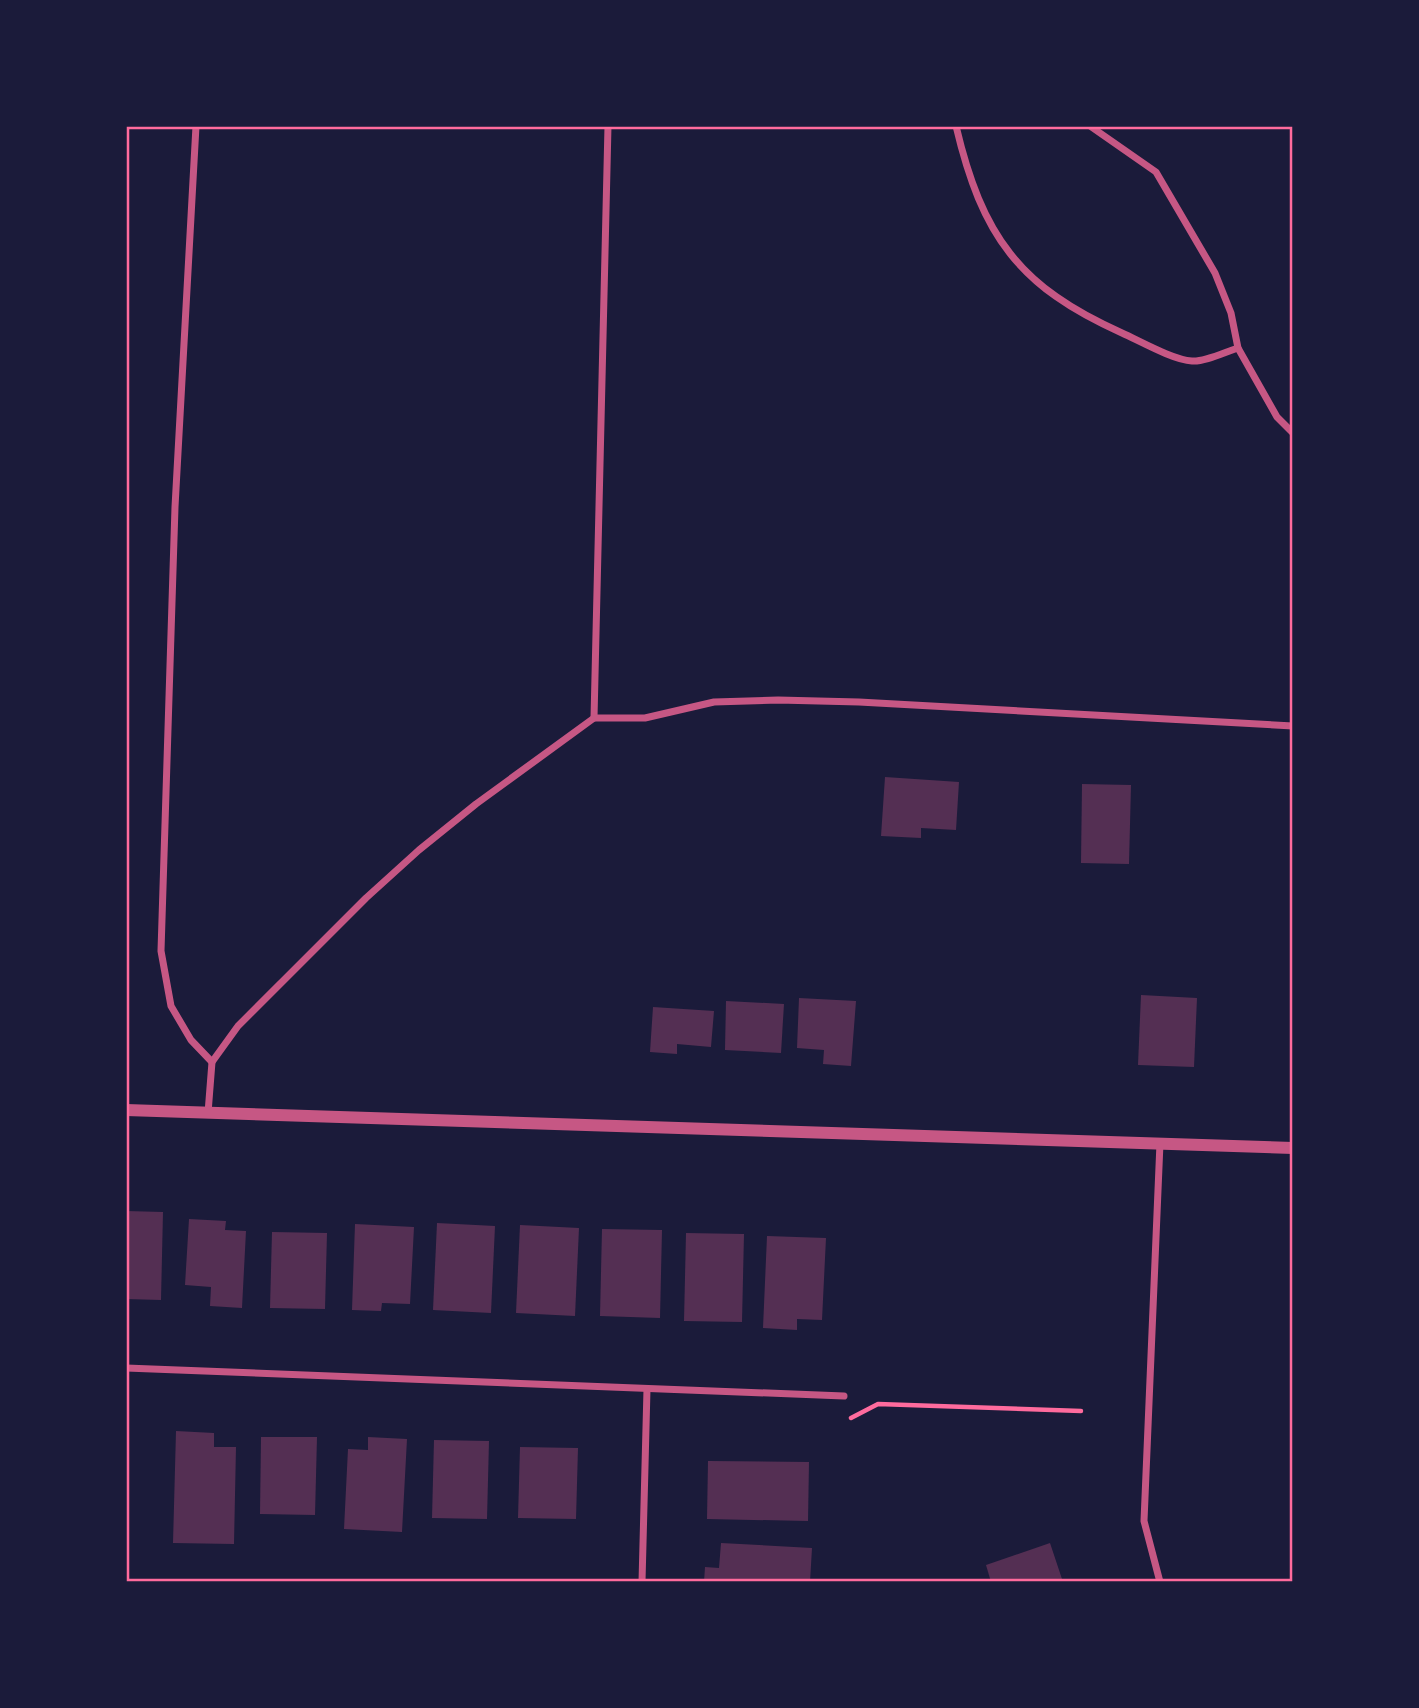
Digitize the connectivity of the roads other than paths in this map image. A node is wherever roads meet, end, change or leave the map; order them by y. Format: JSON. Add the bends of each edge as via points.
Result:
{"nodes":[{"id":1,"x":197,"y":126,"type":"edge"},
{"id":2,"x":608,"y":126,"type":"edge"},
{"id":3,"x":956,"y":126,"type":"edge"},
{"id":4,"x":1090,"y":126,"type":"edge"},
{"id":5,"x":1238,"y":348,"type":"junction"},
{"id":6,"x":1293,"y":433,"type":"edge"},
{"id":7,"x":594,"y":718,"type":"junction"},
{"id":8,"x":1293,"y":726,"type":"edge"},
{"id":9,"x":212,"y":1062,"type":"junction"},
{"id":10,"x":126,"y":1110,"type":"edge"},
{"id":11,"x":208,"y":1113,"type":"junction"},
{"id":12,"x":1160,"y":1143,"type":"junction"},
{"id":13,"x":1293,"y":1148,"type":"edge"},
{"id":14,"x":126,"y":1368,"type":"edge"},
{"id":15,"x":647,"y":1389,"type":"junction"},
{"id":16,"x":844,"y":1396,"type":"dead end"},
{"id":17,"x":642,"y":1582,"type":"edge"},
{"id":18,"x":1160,"y":1582,"type":"edge"}],
"edges":[{"from":1,"to":9,"type":"street","via":[[175,508],[161,951],[171,1006],[191,1040]]},
{"from":2,"to":7,"type":"street"},
{"from":3,"to":5,"type":"street","via":[[984,210],[1007,253],[1031,279],[1094,320],[1192,361]]},
{"from":4,"to":5,"type":"street","via":[[1156,172],[1215,273],[1231,313]]},
{"from":5,"to":6,"type":"street","via":[[1278,417]]},
{"from":7,"to":8,"type":"street","via":[[645,718],[714,702],[778,700]]},
{"from":7,"to":9,"type":"street","via":[[476,804],[366,898],[238,1026]]},
{"from":9,"to":11,"type":"street"},
{"from":10,"to":11,"type":"street"},
{"from":11,"to":12,"type":"street"},
{"from":12,"to":13,"type":"street"},
{"from":12,"to":18,"type":"street","via":[[1144,1521]]},
{"from":14,"to":15,"type":"street"},
{"from":15,"to":16,"type":"street"},
{"from":15,"to":17,"type":"street"}]}
